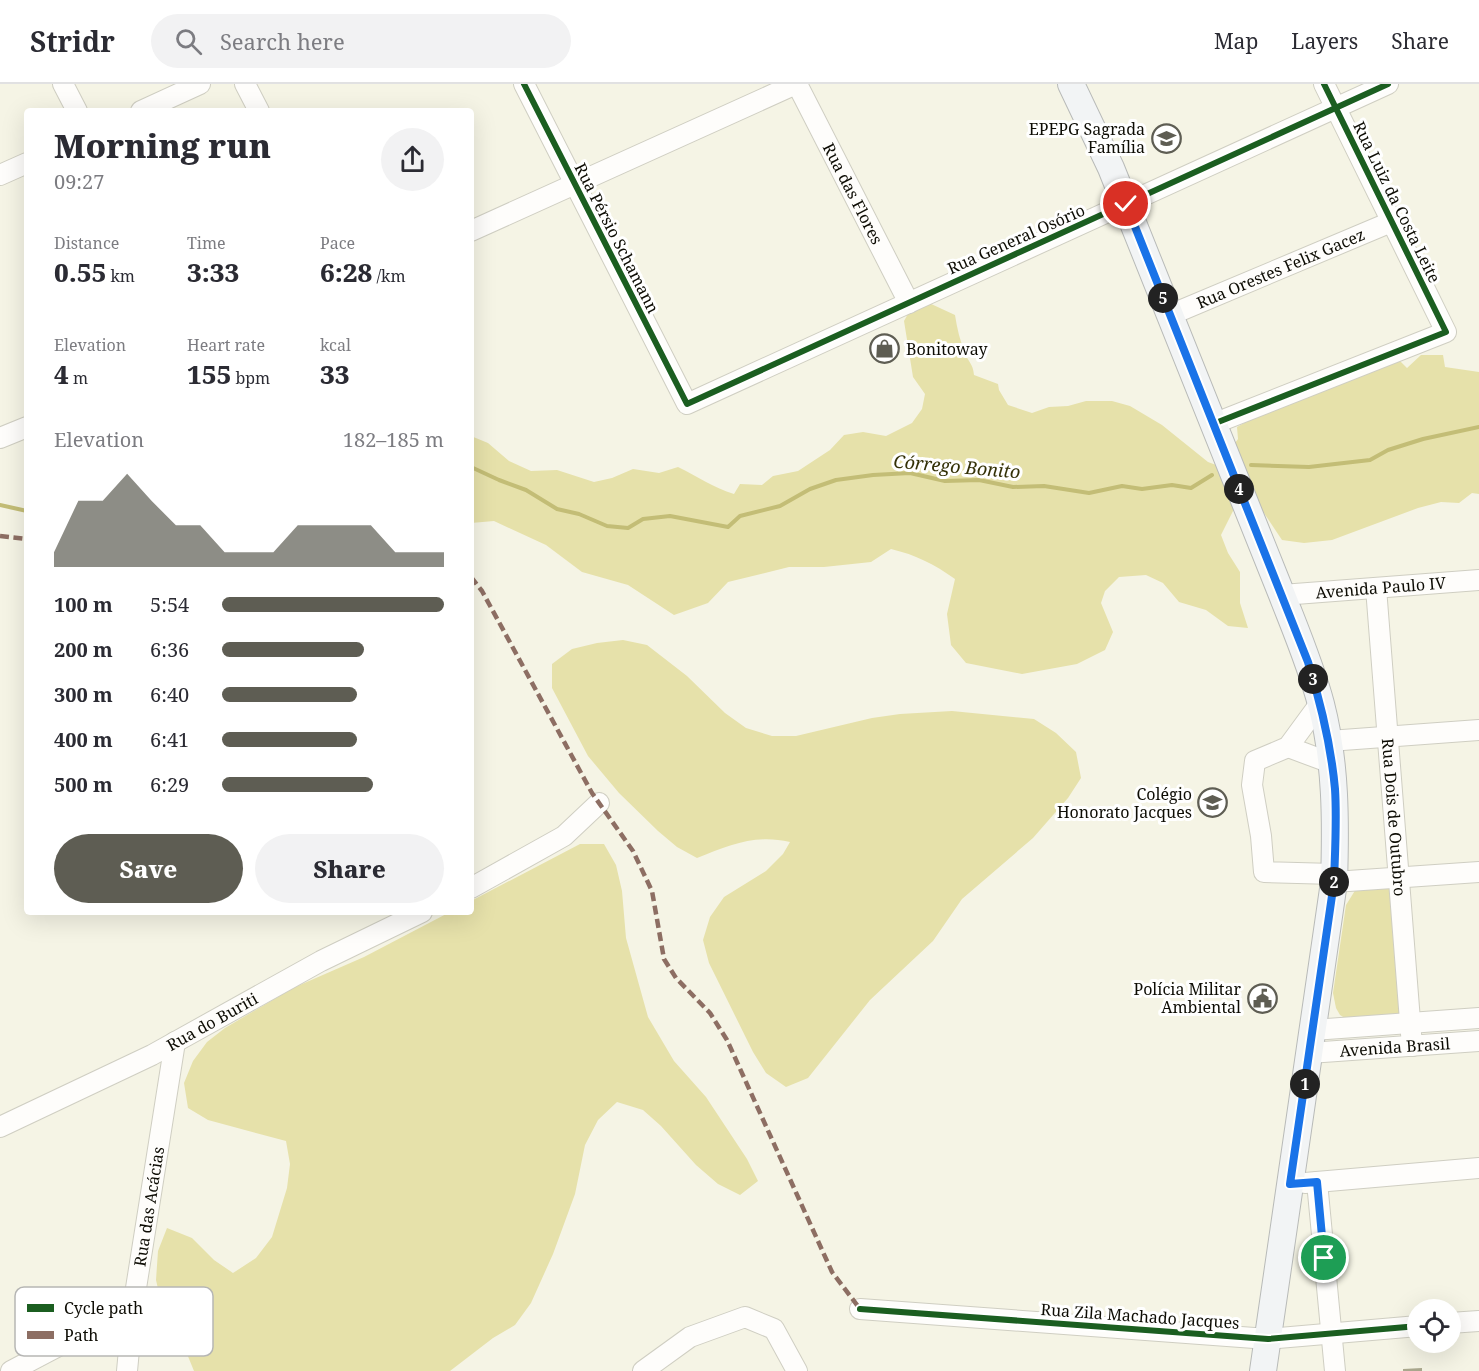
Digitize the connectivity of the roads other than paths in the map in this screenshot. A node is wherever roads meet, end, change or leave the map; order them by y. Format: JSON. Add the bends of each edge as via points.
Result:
{"nodes":[{"id":1,"x":63,"y":84,"type":"edge"},
{"id":2,"x":200,"y":84,"type":"edge"},
{"id":3,"x":245,"y":84,"type":"edge"},
{"id":4,"x":524,"y":84,"type":"edge"},
{"id":5,"x":797,"y":84,"type":"edge"},
{"id":6,"x":1071,"y":84,"type":"edge"},
{"id":7,"x":1324,"y":84,"type":"edge"},
{"id":8,"x":1388,"y":84,"type":"edge"},
{"id":9,"x":1336,"y":107,"type":"junction"},
{"id":10,"x":75,"y":108,"type":"edge"},
{"id":11,"x":148,"y":108,"type":"edge"},
{"id":12,"x":257,"y":108,"type":"edge"},
{"id":13,"x":24,"y":164,"type":"edge"},
{"id":14,"x":0,"y":175,"type":"edge"},
{"id":15,"x":575,"y":184,"type":"junction"},
{"id":16,"x":1126,"y":204,"type":"junction"},
{"id":17,"x":1391,"y":222,"type":"junction"},
{"id":18,"x":474,"y":230,"type":"edge"},
{"id":19,"x":909,"y":303,"type":"junction"},
{"id":20,"x":1170,"y":315,"type":"junction"},
{"id":21,"x":687,"y":404,"type":"joint"},
{"id":22,"x":1214,"y":424,"type":"junction"},
{"id":23,"x":24,"y":428,"type":"edge"},
{"id":24,"x":0,"y":438,"type":"edge"},
{"id":25,"x":1479,"y":580,"type":"edge"},
{"id":26,"x":1376,"y":588,"type":"junction"},
{"id":27,"x":1282,"y":595,"type":"junction"},
{"id":28,"x":1321,"y":702,"type":"junction"},
{"id":29,"x":1479,"y":730,"type":"edge"},
{"id":30,"x":1388,"y":736,"type":"junction"},
{"id":31,"x":1288,"y":747,"type":"junction"},
{"id":32,"x":1330,"y":752,"type":"junction"},
{"id":33,"x":599,"y":803,"type":"dead end"},
{"id":34,"x":1479,"y":872,"type":"edge"},
{"id":35,"x":1334,"y":878,"type":"junction"},
{"id":36,"x":1399,"y":878,"type":"junction"},
{"id":37,"x":474,"y":886,"type":"edge"},
{"id":38,"x":416,"y":915,"type":"edge"},
{"id":39,"x":1479,"y":1018,"type":"edge"},
{"id":40,"x":1410,"y":1023,"type":"junction"},
{"id":41,"x":1311,"y":1041,"type":"junction"},
{"id":42,"x":1479,"y":1041,"type":"edge"},
{"id":43,"x":175,"y":1042,"type":"junction"},
{"id":44,"x":1412,"y":1046,"type":"junction"},
{"id":45,"x":0,"y":1127,"type":"edge"},
{"id":46,"x":1479,"y":1168,"type":"edge"},
{"id":47,"x":1317,"y":1182,"type":"junction"},
{"id":48,"x":1290,"y":1184,"type":"junction"},
{"id":49,"x":137,"y":1287,"type":"edge"},
{"id":50,"x":860,"y":1309,"type":"dead end"},
{"id":51,"x":1479,"y":1321,"type":"edge"},
{"id":52,"x":1461,"y":1322,"type":"edge"},
{"id":53,"x":1407,"y":1327,"type":"edge"},
{"id":54,"x":1331,"y":1334,"type":"junction"},
{"id":55,"x":1268,"y":1339,"type":"junction"},
{"id":56,"x":40,"y":1356,"type":"edge"},
{"id":57,"x":129,"y":1356,"type":"edge"},
{"id":58,"x":11,"y":1371,"type":"edge"},
{"id":59,"x":127,"y":1371,"type":"edge"},
{"id":60,"x":643,"y":1371,"type":"edge"},
{"id":61,"x":797,"y":1371,"type":"edge"},
{"id":62,"x":1263,"y":1371,"type":"edge"},
{"id":63,"x":1335,"y":1371,"type":"edge"}],
"edges":[{"from":1,"to":10,"type":"street"},
{"from":2,"to":11,"type":"street"},
{"from":3,"to":12,"type":"street"},
{"from":4,"to":15,"type":"street","name":"Rua Pérsio Schamann"},
{"from":5,"to":15,"type":"street"},
{"from":5,"to":19,"type":"street","name":"Rua das Flores"},
{"from":6,"to":16,"type":"main road"},
{"from":7,"to":9,"type":"street","name":"Rua Luiz da Costa Leite"},
{"from":8,"to":9,"type":"street","name":"Rua General Osório"},
{"from":9,"to":16,"type":"street","name":"Rua General Osório"},
{"from":9,"to":17,"type":"street","name":"Rua Luiz da Costa Leite"},
{"from":13,"to":14,"type":"street"},
{"from":15,"to":18,"type":"street"},
{"from":15,"to":21,"type":"street","name":"Rua Pérsio Schamann"},
{"from":16,"to":19,"type":"street","name":"Rua General Osório"},
{"from":16,"to":20,"type":"main road"},
{"from":17,"to":20,"type":"street","name":"Rua Orestes Felix Gacez"},
{"from":17,"to":22,"type":"street","name":"Rua Luiz da Costa Leite","via":[[1446,332]]},
{"from":19,"to":21,"type":"street","name":"Rua General Osório"},
{"from":20,"to":22,"type":"main road"},
{"from":22,"to":27,"type":"main road"},
{"from":23,"to":24,"type":"street"},
{"from":25,"to":26,"type":"street","name":"Avenida Paulo IV"},
{"from":26,"to":27,"type":"street","name":"Avenida Paulo IV"},
{"from":26,"to":30,"type":"street","name":"Rua Dois de Outubro"},
{"from":27,"to":28,"type":"main road"},
{"from":28,"to":31,"type":"street"},
{"from":28,"to":32,"type":"main road"},
{"from":29,"to":30,"type":"street"},
{"from":30,"to":32,"type":"street"},
{"from":30,"to":36,"type":"street","name":"Rua Dois de Outubro"},
{"from":31,"to":32,"type":"street"},
{"from":31,"to":35,"type":"street","via":[[1255,760],[1252,785],[1264,872]]},
{"from":32,"to":35,"type":"main road","via":[[1335,789]]},
{"from":33,"to":37,"type":"street","via":[[564,836]]},
{"from":34,"to":36,"type":"street"},
{"from":35,"to":36,"type":"street"},
{"from":35,"to":41,"type":"main road"},
{"from":36,"to":40,"type":"street","name":"Rua Dois de Outubro"},
{"from":38,"to":43,"type":"street","name":"Rua do Buriti","via":[[321,961]]},
{"from":39,"to":40,"type":"street","name":"Avenida Brasil"},
{"from":40,"to":41,"type":"street","name":"Avenida Brasil"},
{"from":40,"to":44,"type":"street","name":"Rua Dois de Outubro"},
{"from":41,"to":44,"type":"street","name":"Avenida Brasil"},
{"from":41,"to":48,"type":"main road"},
{"from":42,"to":44,"type":"street","name":"Avenida Brasil"},
{"from":43,"to":45,"type":"street","name":"Rua do Buriti"},
{"from":43,"to":49,"type":"street","name":"Rua das Acácias"},
{"from":46,"to":47,"type":"street"},
{"from":47,"to":48,"type":"street"},
{"from":47,"to":54,"type":"street"},
{"from":48,"to":55,"type":"main road"},
{"from":50,"to":55,"type":"street","name":"Rua Zila Machado Jacques"},
{"from":51,"to":52,"type":"street"},
{"from":53,"to":54,"type":"street","name":"Rua Zila Machado Jacques"},
{"from":54,"to":55,"type":"street","name":"Rua Zila Machado Jacques"},
{"from":54,"to":63,"type":"street"},
{"from":55,"to":62,"type":"main road"},
{"from":56,"to":58,"type":"street"},
{"from":57,"to":59,"type":"street","name":"Rua das Acácias"},
{"from":60,"to":61,"type":"street","via":[[690,1337],[744,1317],[774,1329]]}]}
